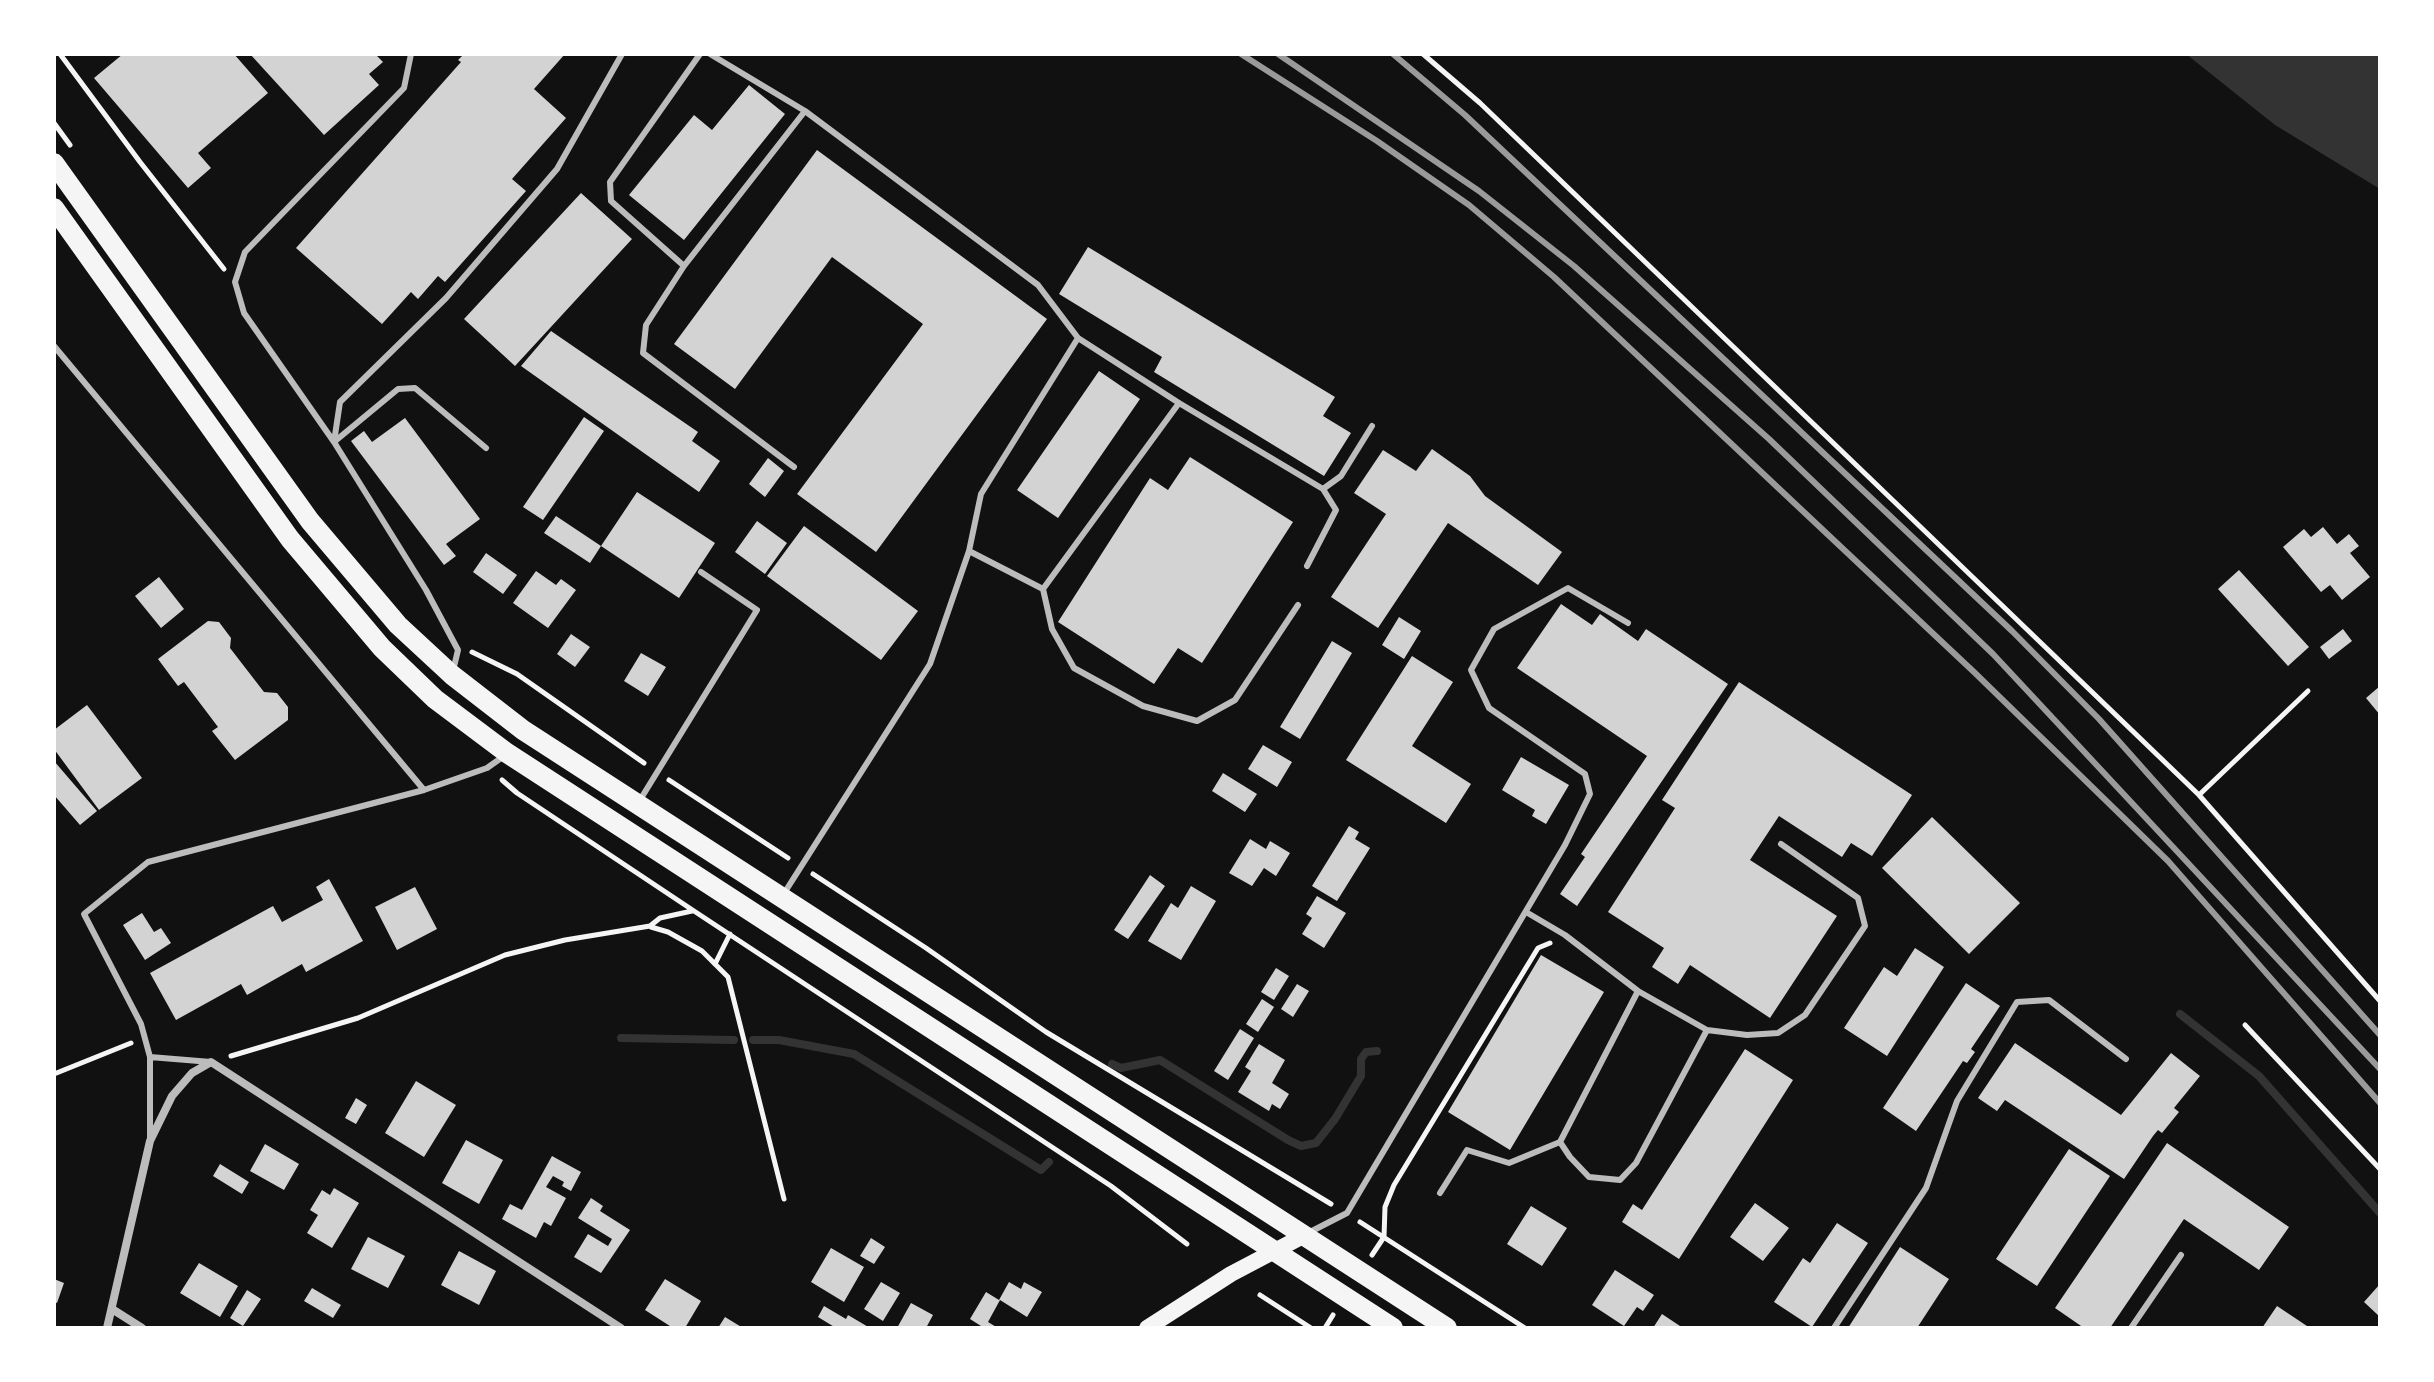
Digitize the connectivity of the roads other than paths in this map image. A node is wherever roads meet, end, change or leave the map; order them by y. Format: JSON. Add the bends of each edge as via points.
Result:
{"nodes":[{"id":1,"x":411,"y":54,"type":"edge"},
{"id":2,"x":622,"y":54,"type":"edge"},
{"id":3,"x":700,"y":54,"type":"edge"},
{"id":4,"x":710,"y":54,"type":"edge"},
{"id":5,"x":805,"y":111,"type":"junction"},
{"id":6,"x":54,"y":163,"type":"edge"},
{"id":7,"x":54,"y":208,"type":"edge"},
{"id":8,"x":684,"y":266,"type":"junction"},
{"id":9,"x":1078,"y":338,"type":"junction"},
{"id":10,"x":54,"y":346,"type":"edge"},
{"id":11,"x":1179,"y":403,"type":"junction"},
{"id":12,"x":1372,"y":426,"type":"dead end"},
{"id":13,"x":334,"y":442,"type":"junction"},
{"id":14,"x":486,"y":448,"type":"dead end"},
{"id":15,"x":794,"y":467,"type":"dead end"},
{"id":16,"x":1323,"y":489,"type":"junction"},
{"id":17,"x":969,"y":551,"type":"junction"},
{"id":18,"x":1307,"y":566,"type":"dead end"},
{"id":19,"x":701,"y":572,"type":"dead end"},
{"id":20,"x":1043,"y":589,"type":"junction"},
{"id":21,"x":1298,"y":605,"type":"dead end"},
{"id":22,"x":1628,"y":623,"type":"dead end"},
{"id":23,"x":452,"y":675,"type":"junction"},
{"id":24,"x":435,"y":699,"type":"junction"},
{"id":25,"x":523,"y":730,"type":"junction"},
{"id":26,"x":507,"y":753,"type":"junction"},
{"id":27,"x":424,"y":790,"type":"junction"},
{"id":28,"x":638,"y":803,"type":"junction"},
{"id":29,"x":623,"y":827,"type":"junction"},
{"id":30,"x":1781,"y":844,"type":"dead end"},
{"id":31,"x":781,"y":898,"type":"junction"},
{"id":32,"x":1526,"y":912,"type":"junction"},
{"id":33,"x":767,"y":921,"type":"junction"},
{"id":34,"x":1638,"y":991,"type":"junction"},
{"id":35,"x":1707,"y":1030,"type":"junction"},
{"id":36,"x":150,"y":1057,"type":"junction"},
{"id":37,"x":2126,"y":1059,"type":"dead end"},
{"id":38,"x":211,"y":1062,"type":"junction"},
{"id":39,"x":150,"y":1141,"type":"junction"},
{"id":40,"x":1560,"y":1142,"type":"junction"},
{"id":41,"x":1440,"y":1193,"type":"dead end"},
{"id":42,"x":1305,"y":1235,"type":"junction"},
{"id":43,"x":1276,"y":1251,"type":"junction"},
{"id":44,"x":2181,"y":1255,"type":"dead end"},
{"id":45,"x":112,"y":1309,"type":"junction"},
{"id":46,"x":107,"y":1328,"type":"edge"},
{"id":47,"x":142,"y":1328,"type":"edge"},
{"id":48,"x":621,"y":1328,"type":"edge"},
{"id":49,"x":1147,"y":1328,"type":"edge"},
{"id":50,"x":1393,"y":1328,"type":"edge"},
{"id":51,"x":1447,"y":1328,"type":"edge"},
{"id":52,"x":1834,"y":1328,"type":"edge"},
{"id":53,"x":2131,"y":1328,"type":"edge"}],
"edges":[{"from":1,"to":13,"type":"lane","via":[[404,88],[245,252],[235,282],[244,313]]},
{"from":2,"to":13,"type":"lane","via":[[557,169],[446,298],[340,402]]},
{"from":3,"to":8,"type":"lane","via":[[610,182],[611,201]]},
{"from":4,"to":5,"type":"lane"},
{"from":5,"to":8,"type":"lane"},
{"from":5,"to":9,"type":"lane","via":[[1038,285]]},
{"from":6,"to":23,"type":"main road","via":[[310,521],[398,625]]},
{"from":7,"to":24,"type":"main road","via":[[290,539],[382,648]]},
{"from":8,"to":15,"type":"lane","via":[[646,325],[643,353]]},
{"from":9,"to":11,"type":"lane"},
{"from":9,"to":17,"type":"lane","via":[[981,494]]},
{"from":10,"to":27,"type":"lane"},
{"from":11,"to":16,"type":"lane"},
{"from":11,"to":20,"type":"lane"},
{"from":12,"to":16,"type":"lane","via":[[1341,476]]},
{"from":13,"to":14,"type":"lane","via":[[398,389],[415,388]]},
{"from":13,"to":23,"type":"lane","via":[[458,650]]},
{"from":16,"to":18,"type":"lane","via":[[1336,510]]},
{"from":17,"to":20,"type":"lane"},
{"from":17,"to":31,"type":"lane","via":[[930,664]]},
{"from":19,"to":28,"type":"lane","via":[[757,610]]},
{"from":20,"to":21,"type":"lane","via":[[1052,629],[1074,668],[1143,706],[1197,721],[1235,700]]},
{"from":22,"to":32,"type":"lane","via":[[1568,588],[1494,629],[1471,670],[1489,708],[1585,774],[1590,794]]},
{"from":23,"to":24,"type":"street"},
{"from":23,"to":25,"type":"main road"},
{"from":24,"to":26,"type":"main road"},
{"from":25,"to":26,"type":"street"},
{"from":25,"to":28,"type":"main road"},
{"from":26,"to":27,"type":"lane","via":[[487,768]]},
{"from":26,"to":29,"type":"main road"},
{"from":27,"to":36,"type":"lane","via":[[148,862],[84,914],[141,1024]]},
{"from":28,"to":29,"type":"street"},
{"from":28,"to":31,"type":"main road"},
{"from":29,"to":33,"type":"main road"},
{"from":30,"to":35,"type":"lane","via":[[1858,898],[1865,926],[1805,1015],[1778,1033]]},
{"from":31,"to":33,"type":"street"},
{"from":31,"to":42,"type":"main road"},
{"from":32,"to":34,"type":"lane"},
{"from":32,"to":42,"type":"lane","via":[[1347,1213]]},
{"from":33,"to":43,"type":"main road"},
{"from":34,"to":35,"type":"lane"},
{"from":34,"to":40,"type":"lane"},
{"from":35,"to":40,"type":"lane","via":[[1636,1163],[1620,1180],[1589,1177]]},
{"from":36,"to":38,"type":"lane"},
{"from":36,"to":39,"type":"lane"},
{"from":37,"to":52,"type":"lane","via":[[2049,1000],[2017,1002],[1957,1101],[1926,1188]]},
{"from":38,"to":39,"type":"street","via":[[192,1073],[172,1096]]},
{"from":38,"to":48,"type":"street"},
{"from":39,"to":45,"type":"street"},
{"from":40,"to":41,"type":"lane","via":[[1509,1163],[1467,1150]]},
{"from":42,"to":43,"type":"main road"},
{"from":42,"to":51,"type":"main road"},
{"from":43,"to":49,"type":"main road"},
{"from":43,"to":50,"type":"main road"},
{"from":44,"to":53,"type":"lane"},
{"from":45,"to":46,"type":"street"},
{"from":45,"to":47,"type":"street"}]}
